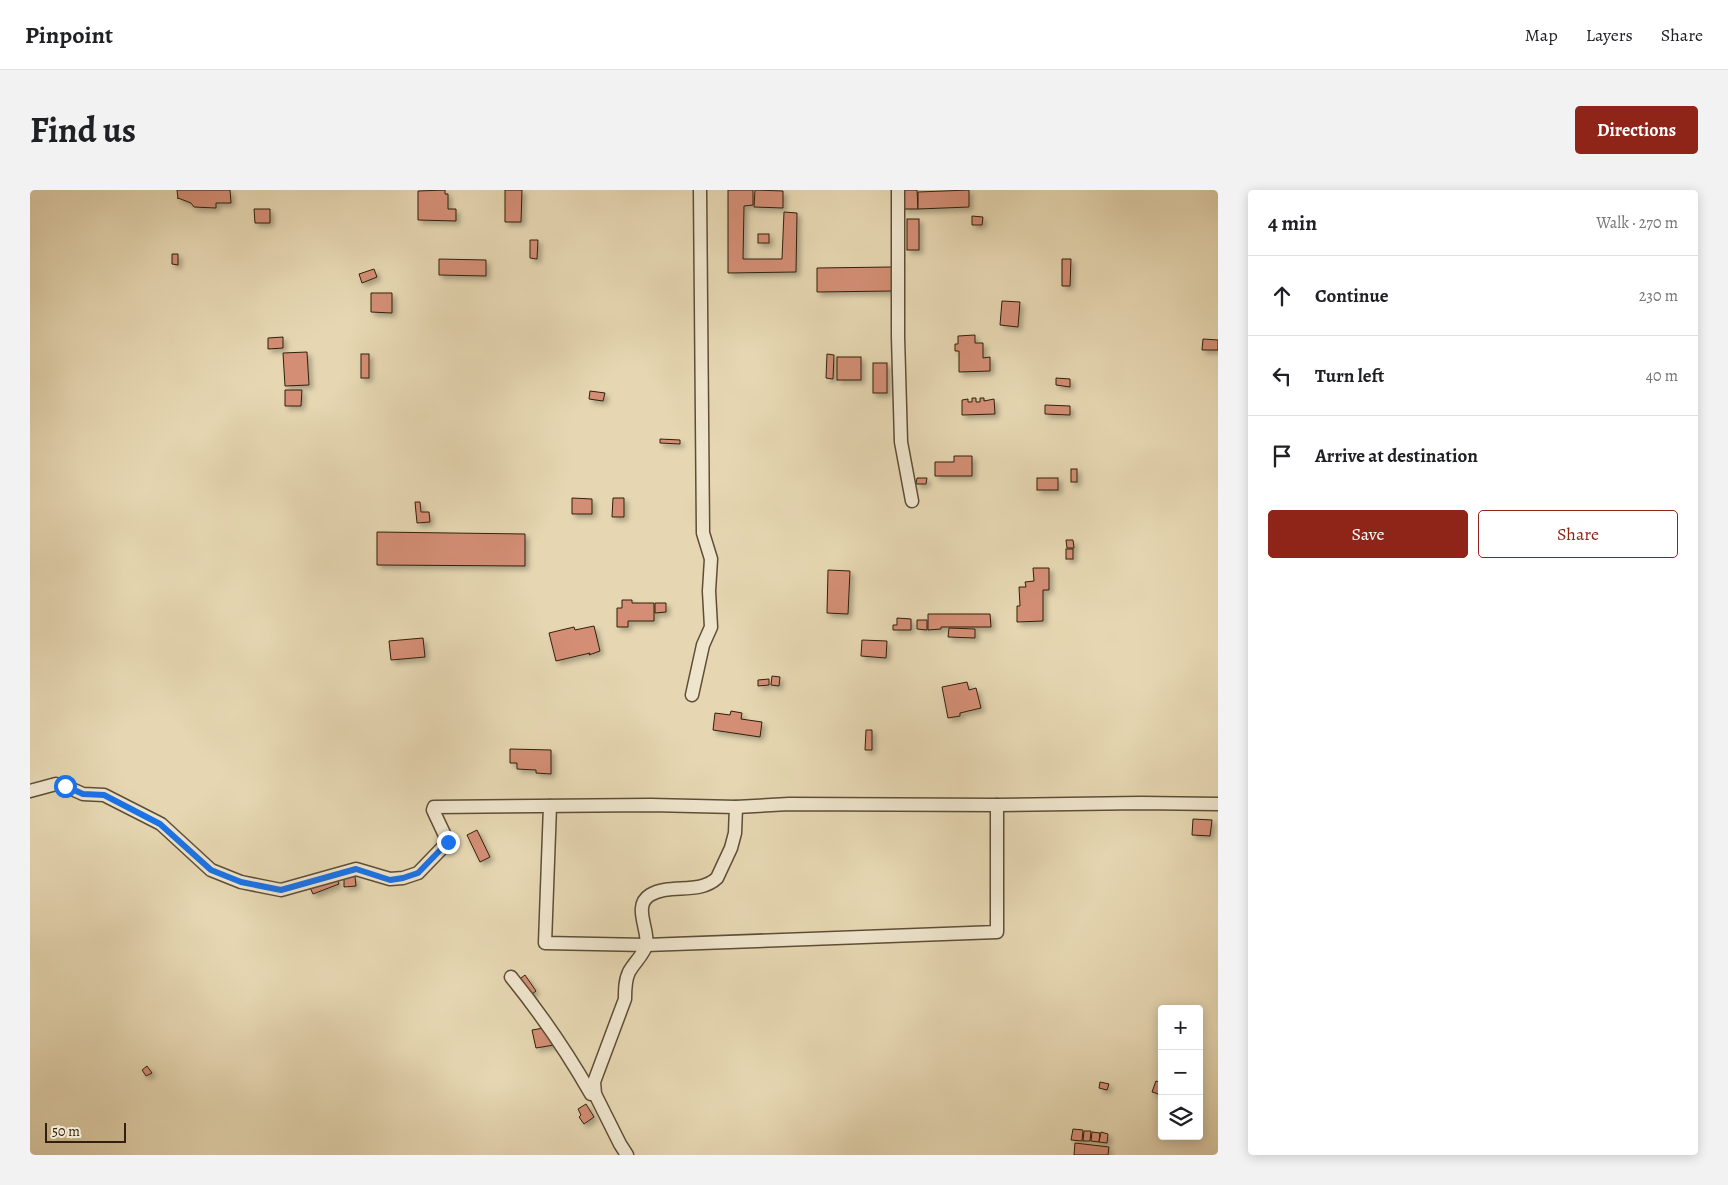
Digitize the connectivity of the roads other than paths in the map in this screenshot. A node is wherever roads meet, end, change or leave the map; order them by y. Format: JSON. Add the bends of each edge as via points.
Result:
{"nodes":[{"id":1,"x":700,"y":190,"type":"edge"},
{"id":2,"x":898,"y":190,"type":"edge"},
{"id":3,"x":912,"y":501,"type":"dead end"},
{"id":4,"x":692,"y":694,"type":"dead end"},
{"id":5,"x":30,"y":791,"type":"edge"},
{"id":6,"x":1218,"y":804,"type":"edge"},
{"id":7,"x":997,"y":805,"type":"junction"},
{"id":8,"x":550,"y":806,"type":"junction"},
{"id":9,"x":736,"y":807,"type":"junction"},
{"id":10,"x":646,"y":945,"type":"junction"},
{"id":11,"x":511,"y":977,"type":"dead end"},
{"id":12,"x":595,"y":1094,"type":"junction"},
{"id":13,"x":627,"y":1155,"type":"edge"}],
"edges":[{"from":1,"to":4,"type":"street","via":[[703,533],[711,559],[711,628],[703,645]]},
{"from":2,"to":3,"type":"street","via":[[901,442]]},
{"from":5,"to":8,"type":"street","via":[[56,784],[83,794],[104,795],[160,824],[211,870],[241,882],[281,890],[356,869],[390,880],[418,873],[448,842],[434,807]]},
{"from":6,"to":7,"type":"street"},
{"from":7,"to":9,"type":"street","via":[[789,804]]},
{"from":7,"to":10,"type":"street","via":[[997,932]]},
{"from":8,"to":9,"type":"street"},
{"from":8,"to":10,"type":"street","via":[[545,943]]},
{"from":9,"to":10,"type":"street","via":[[732,848],[717,878],[698,887],[671,889],[646,898],[641,910]]},
{"from":10,"to":12,"type":"street","via":[[629,972],[625,999],[594,1082]]},
{"from":11,"to":12,"type":"street","via":[[536,1007],[591,1094]]},
{"from":12,"to":13,"type":"street"}]}
